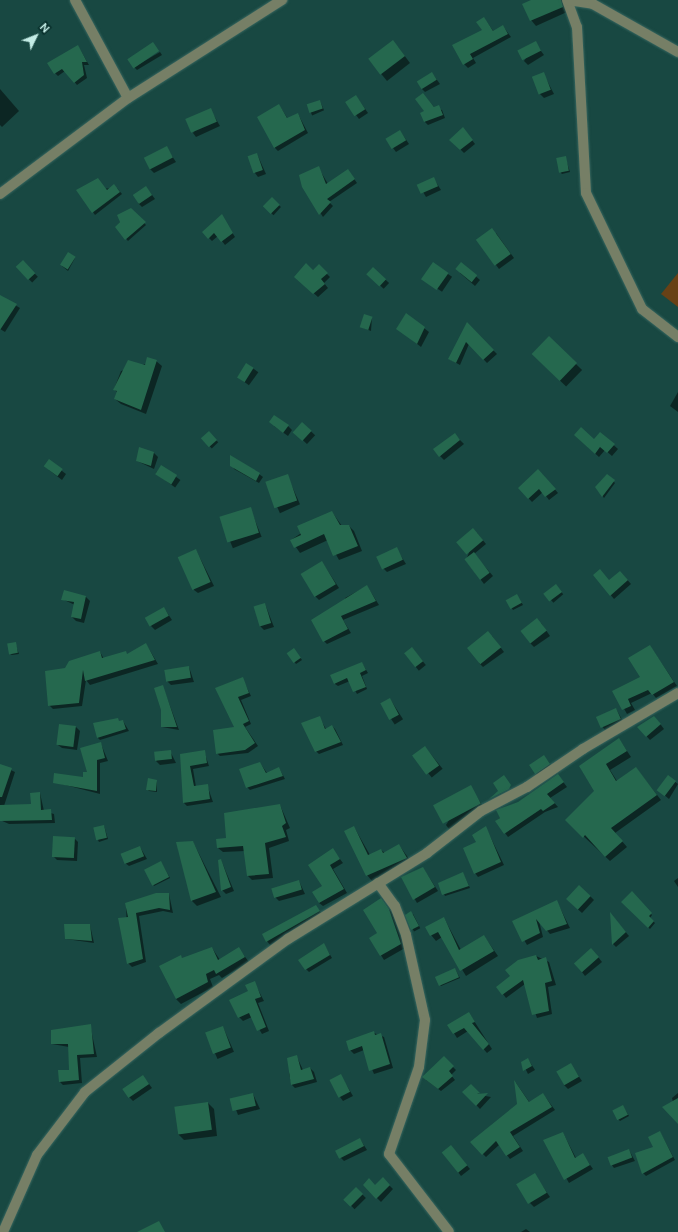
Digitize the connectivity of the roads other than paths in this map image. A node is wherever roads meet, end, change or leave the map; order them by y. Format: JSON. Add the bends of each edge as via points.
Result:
{"nodes":[{"id":1,"x":75,"y":0,"type":"edge"},
{"id":2,"x":282,"y":0,"type":"edge"},
{"id":3,"x":568,"y":0,"type":"edge"},
{"id":4,"x":678,"y":52,"type":"edge"},
{"id":5,"x":128,"y":98,"type":"junction"},
{"id":6,"x":0,"y":194,"type":"edge"},
{"id":7,"x":678,"y":337,"type":"edge"},
{"id":8,"x":678,"y":693,"type":"edge"},
{"id":9,"x":378,"y":883,"type":"junction"},
{"id":10,"x":3,"y":1232,"type":"edge"},
{"id":11,"x":448,"y":1232,"type":"edge"}],
"edges":[{"from":1,"to":5,"type":"street"},
{"from":2,"to":5,"type":"street"},
{"from":3,"to":4,"type":"street","via":[[593,4]]},
{"from":3,"to":7,"type":"street","via":[[577,27],[586,193],[642,309]]},
{"from":5,"to":6,"type":"street"},
{"from":8,"to":9,"type":"street","via":[[583,749],[527,787],[481,811],[427,853]]},
{"from":9,"to":10,"type":"street","via":[[288,939],[85,1092],[37,1155]]},
{"from":9,"to":11,"type":"street","via":[[395,906],[406,936],[425,1020],[419,1067],[389,1154]]}]}
